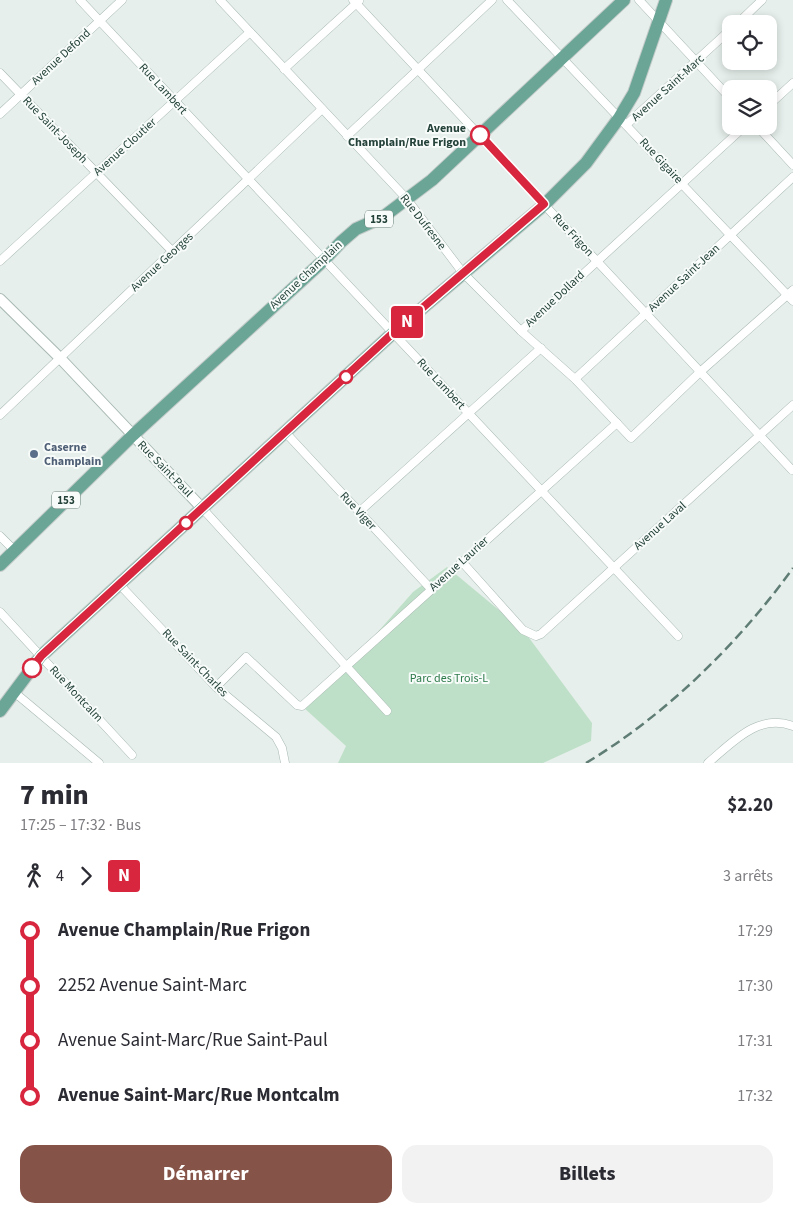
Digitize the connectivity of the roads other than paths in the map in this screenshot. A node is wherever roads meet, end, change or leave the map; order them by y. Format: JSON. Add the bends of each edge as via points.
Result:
{"nodes":[{"id":1,"x":80,"y":0,"type":"edge"},
{"id":2,"x":122,"y":0,"type":"edge"},
{"id":3,"x":221,"y":0,"type":"edge"},
{"id":4,"x":492,"y":0,"type":"edge"},
{"id":5,"x":507,"y":0,"type":"edge"},
{"id":6,"x":624,"y":0,"type":"edge"},
{"id":7,"x":639,"y":0,"type":"edge"},
{"id":8,"x":666,"y":0,"type":"edge"},
{"id":9,"x":762,"y":0,"type":"edge"},
{"id":10,"x":357,"y":1,"type":"edge"},
{"id":11,"x":746,"y":15,"type":"edge"},
{"id":12,"x":100,"y":21,"type":"junction"},
{"id":13,"x":659,"y":21,"type":"junction"},
{"id":14,"x":250,"y":32,"type":"junction"},
{"id":15,"x":722,"y":38,"type":"edge"},
{"id":16,"x":562,"y":57,"type":"junction"},
{"id":17,"x":697,"y":62,"type":"junction"},
{"id":18,"x":284,"y":69,"type":"junction"},
{"id":19,"x":418,"y":69,"type":"junction"},
{"id":20,"x":0,"y":73,"type":"edge"},
{"id":21,"x":793,"y":83,"type":"edge"},
{"id":22,"x":722,"y":89,"type":"edge"},
{"id":23,"x":21,"y":94,"type":"junction"},
{"id":24,"x":777,"y":98,"type":"edge"},
{"id":25,"x":176,"y":102,"type":"junction"},
{"id":26,"x":322,"y":109,"type":"junction"},
{"id":27,"x":0,"y":114,"type":"edge"},
{"id":28,"x":623,"y":121,"type":"junction"},
{"id":29,"x":480,"y":135,"type":"junction"},
{"id":30,"x":735,"y":135,"type":"edge"},
{"id":31,"x":765,"y":135,"type":"edge"},
{"id":32,"x":347,"y":136,"type":"junction"},
{"id":33,"x":793,"y":165,"type":"edge"},
{"id":34,"x":96,"y":172,"type":"junction"},
{"id":35,"x":793,"y":177,"type":"edge"},
{"id":36,"x":248,"y":179,"type":"junction"},
{"id":37,"x":682,"y":184,"type":"junction"},
{"id":38,"x":406,"y":198,"type":"junction"},
{"id":39,"x":544,"y":204,"type":"junction"},
{"id":40,"x":730,"y":235,"type":"junction"},
{"id":41,"x":173,"y":252,"type":"junction"},
{"id":42,"x":324,"y":260,"type":"junction"},
{"id":43,"x":0,"y":261,"type":"edge"},
{"id":44,"x":597,"y":261,"type":"junction"},
{"id":45,"x":463,"y":272,"type":"junction"},
{"id":46,"x":791,"y":295,"type":"edge"},
{"id":47,"x":0,"y":299,"type":"edge"},
{"id":48,"x":646,"y":313,"type":"junction"},
{"id":49,"x":521,"y":331,"type":"junction"},
{"id":50,"x":393,"y":333,"type":"junction"},
{"id":51,"x":541,"y":348,"type":"junction"},
{"id":52,"x":60,"y":358,"type":"junction"},
{"id":53,"x":700,"y":372,"type":"junction"},
{"id":54,"x":575,"y":379,"type":"junction"},
{"id":55,"x":793,"y":405,"type":"edge"},
{"id":56,"x":468,"y":412,"type":"junction"},
{"id":57,"x":0,"y":415,"type":"edge"},
{"id":58,"x":617,"y":423,"type":"junction"},
{"id":59,"x":285,"y":432,"type":"junction"},
{"id":60,"x":133,"y":435,"type":"junction"},
{"id":61,"x":760,"y":436,"type":"junction"},
{"id":62,"x":792,"y":470,"type":"edge"},
{"id":63,"x":540,"y":490,"type":"junction"},
{"id":64,"x":202,"y":508,"type":"junction"},
{"id":65,"x":359,"y":512,"type":"junction"},
{"id":66,"x":0,"y":536,"type":"edge"},
{"id":67,"x":14,"y":550,"type":"junction"},
{"id":68,"x":463,"y":563,"type":"junction"},
{"id":69,"x":0,"y":566,"type":"edge"},
{"id":70,"x":614,"y":568,"type":"junction"},
{"id":71,"x":120,"y":585,"type":"junction"},
{"id":72,"x":432,"y":589,"type":"junction"},
{"id":73,"x":0,"y":612,"type":"edge"},
{"id":74,"x":678,"y":636,"type":"dead end"},
{"id":75,"x":41,"y":656,"type":"junction"},
{"id":76,"x":347,"y":667,"type":"junction"},
{"id":77,"x":216,"y":687,"type":"junction"},
{"id":78,"x":14,"y":692,"type":"junction"},
{"id":79,"x":0,"y":711,"type":"edge"},
{"id":80,"x":386,"y":711,"type":"dead end"},
{"id":81,"x":793,"y":726,"type":"edge"},
{"id":82,"x":132,"y":755,"type":"dead end"},
{"id":83,"x":99,"y":763,"type":"edge"},
{"id":84,"x":285,"y":763,"type":"edge"},
{"id":85,"x":708,"y":763,"type":"edge"}],
"edges":[{"from":1,"to":12,"type":"street","name":"Rue Lambert"},
{"from":2,"to":12,"type":"street","name":"Avenue Defond"},
{"from":3,"to":14,"type":"street","name":"Rue Dufresne"},
{"from":4,"to":19,"type":"street"},
{"from":5,"to":16,"type":"street","name":"Rue Gigaire"},
{"from":6,"to":16,"type":"main road","name":"Avenue Champlain","number":"153"},
{"from":7,"to":13,"type":"street"},
{"from":8,"to":13,"type":"main road","name":"Avenue Saint-Marc"},
{"from":9,"to":11,"type":"street"},
{"from":10,"to":18,"type":"street"},
{"from":10,"to":19,"type":"street","name":"Rue Frigon"},
{"from":12,"to":23,"type":"street","name":"Avenue Defond"},
{"from":12,"to":25,"type":"street","name":"Rue Lambert"},
{"from":13,"to":17,"type":"street"},
{"from":13,"to":28,"type":"main road","name":"Avenue Saint-Marc"},
{"from":14,"to":18,"type":"street","name":"Rue Dufresne"},
{"from":14,"to":25,"type":"street","name":"Avenue Cloutier"},
{"from":15,"to":17,"type":"street","name":"Avenue Saint-Marc"},
{"from":16,"to":28,"type":"street","name":"Rue Gigaire"},
{"from":16,"to":29,"type":"main road","name":"Avenue Champlain","number":"153"},
{"from":17,"to":22,"type":"street"},
{"from":17,"to":28,"type":"street","name":"Avenue Saint-Marc"},
{"from":18,"to":26,"type":"street","name":"Rue Dufresne"},
{"from":19,"to":29,"type":"street","name":"Rue Frigon"},
{"from":19,"to":32,"type":"street"},
{"from":20,"to":23,"type":"street","name":"Rue Saint-Joseph"},
{"from":21,"to":24,"type":"street"},
{"from":23,"to":27,"type":"street","name":"Avenue Defond"},
{"from":23,"to":34,"type":"street","name":"Rue Saint-Joseph"},
{"from":25,"to":34,"type":"street","name":"Avenue Cloutier"},
{"from":25,"to":36,"type":"street","name":"Rue Lambert"},
{"from":26,"to":32,"type":"street","name":"Rue Dufresne"},
{"from":26,"to":36,"type":"street","name":"Avenue Georges"},
{"from":28,"to":37,"type":"street","name":"Rue Gigaire"},
{"from":28,"to":39,"type":"main road","name":"Avenue Saint-Marc"},
{"from":29,"to":38,"type":"main road","name":"Avenue Champlain","number":"153","via":[[432,180]]},
{"from":29,"to":39,"type":"street","name":"Rue Frigon"},
{"from":30,"to":37,"type":"street","name":"Avenue Dollard"},
{"from":31,"to":33,"type":"street"},
{"from":32,"to":38,"type":"street","name":"Rue Dufresne"},
{"from":34,"to":41,"type":"street","name":"Rue Saint-Joseph"},
{"from":34,"to":43,"type":"street","name":"Avenue Cloutier"},
{"from":35,"to":40,"type":"street","name":"Avenue Saint-Jean"},
{"from":36,"to":41,"type":"street","name":"Avenue Georges"},
{"from":36,"to":42,"type":"street","name":"Rue Lambert"},
{"from":37,"to":40,"type":"street","name":"Rue Gigaire"},
{"from":37,"to":44,"type":"street","name":"Avenue Dollard"},
{"from":38,"to":42,"type":"main road","name":"Avenue Champlain","number":"153","via":[[340,242]]},
{"from":38,"to":45,"type":"street","name":"Rue Dufresne"},
{"from":39,"to":44,"type":"street","name":"Rue Frigon"},
{"from":39,"to":45,"type":"main road","name":"Avenue Saint-Marc"},
{"from":40,"to":46,"type":"street","name":"Rue Gigaire"},
{"from":40,"to":48,"type":"street","name":"Avenue Saint-Jean"},
{"from":41,"to":52,"type":"street","name":"Avenue Georges"},
{"from":42,"to":50,"type":"street","name":"Rue Lambert"},
{"from":42,"to":60,"type":"main road","name":"Avenue Champlain","number":"153"},
{"from":44,"to":48,"type":"street","name":"Rue Frigon"},
{"from":44,"to":49,"type":"street","name":"Avenue Dollard"},
{"from":45,"to":49,"type":"street","name":"Rue Dufresne"},
{"from":45,"to":50,"type":"main road","name":"Avenue Saint-Marc"},
{"from":46,"to":53,"type":"street"},
{"from":47,"to":52,"type":"street","name":"Rue Saint-Paul"},
{"from":48,"to":53,"type":"street","name":"Rue Frigon"},
{"from":48,"to":54,"type":"street","name":"Avenue Saint-Jean"},
{"from":49,"to":51,"type":"street","name":"Rue Dufresne"},
{"from":50,"to":56,"type":"street","name":"Rue Lambert"},
{"from":50,"to":59,"type":"main road","name":"Avenue Saint-Marc"},
{"from":51,"to":54,"type":"street","name":"Rue Dufresne"},
{"from":51,"to":56,"type":"street"},
{"from":52,"to":57,"type":"street","name":"Avenue Georges"},
{"from":52,"to":60,"type":"street","name":"Rue Saint-Paul"},
{"from":53,"to":58,"type":"street","name":"Rue Dufresne","via":[[631,438]]},
{"from":53,"to":61,"type":"street","name":"Rue Frigon"},
{"from":54,"to":58,"type":"street","name":"Rue Dufresne"},
{"from":55,"to":61,"type":"street","name":"Avenue Laval"},
{"from":56,"to":63,"type":"street","name":"Rue Lambert"},
{"from":56,"to":65,"type":"street"},
{"from":58,"to":63,"type":"street","name":"Avenue Laurier"},
{"from":59,"to":64,"type":"main road","name":"Avenue Saint-Marc"},
{"from":59,"to":65,"type":"street","name":"Rue Viger"},
{"from":60,"to":64,"type":"street","name":"Rue Saint-Paul"},
{"from":60,"to":67,"type":"main road","name":"Avenue Champlain","number":"153"},
{"from":61,"to":62,"type":"street","name":"Rue Frigon"},
{"from":61,"to":70,"type":"street","name":"Avenue Laval"},
{"from":63,"to":68,"type":"street","name":"Avenue Laurier"},
{"from":63,"to":70,"type":"street","name":"Rue Lambert"},
{"from":64,"to":71,"type":"main road","name":"Avenue Saint-Marc"},
{"from":64,"to":76,"type":"street","name":"Rue Saint-Paul"},
{"from":65,"to":72,"type":"street","name":"Rue Viger"},
{"from":66,"to":67,"type":"street"},
{"from":67,"to":69,"type":"main road","name":"Avenue Champlain","number":"153"},
{"from":68,"to":70,"type":"street","name":"Avenue Laval","via":[[523,630],[536,636],[548,630]]},
{"from":68,"to":72,"type":"street","name":"Avenue Laurier"},
{"from":70,"to":74,"type":"street","name":"Rue Lambert"},
{"from":71,"to":75,"type":"main road","name":"Avenue Saint-Marc"},
{"from":71,"to":77,"type":"street","name":"Rue Saint-Charles"},
{"from":72,"to":76,"type":"street","name":"Avenue Laurier"},
{"from":73,"to":75,"type":"street","name":"Rue Montcalm"},
{"from":75,"to":78,"type":"main road","name":"Avenue Saint-Marc"},
{"from":75,"to":82,"type":"street","name":"Rue Montcalm"},
{"from":76,"to":77,"type":"street","name":"Avenue Laurier","via":[[302,706],[297,705],[246,657]]},
{"from":76,"to":80,"type":"street","name":"Rue Saint-Paul"},
{"from":77,"to":84,"type":"street","name":"Rue Saint-Charles","via":[[276,737]]},
{"from":78,"to":79,"type":"main road","name":"Avenue Saint-Marc"},
{"from":78,"to":83,"type":"street"},
{"from":81,"to":85,"type":"street","via":[[782,722],[747,730]]}]}
